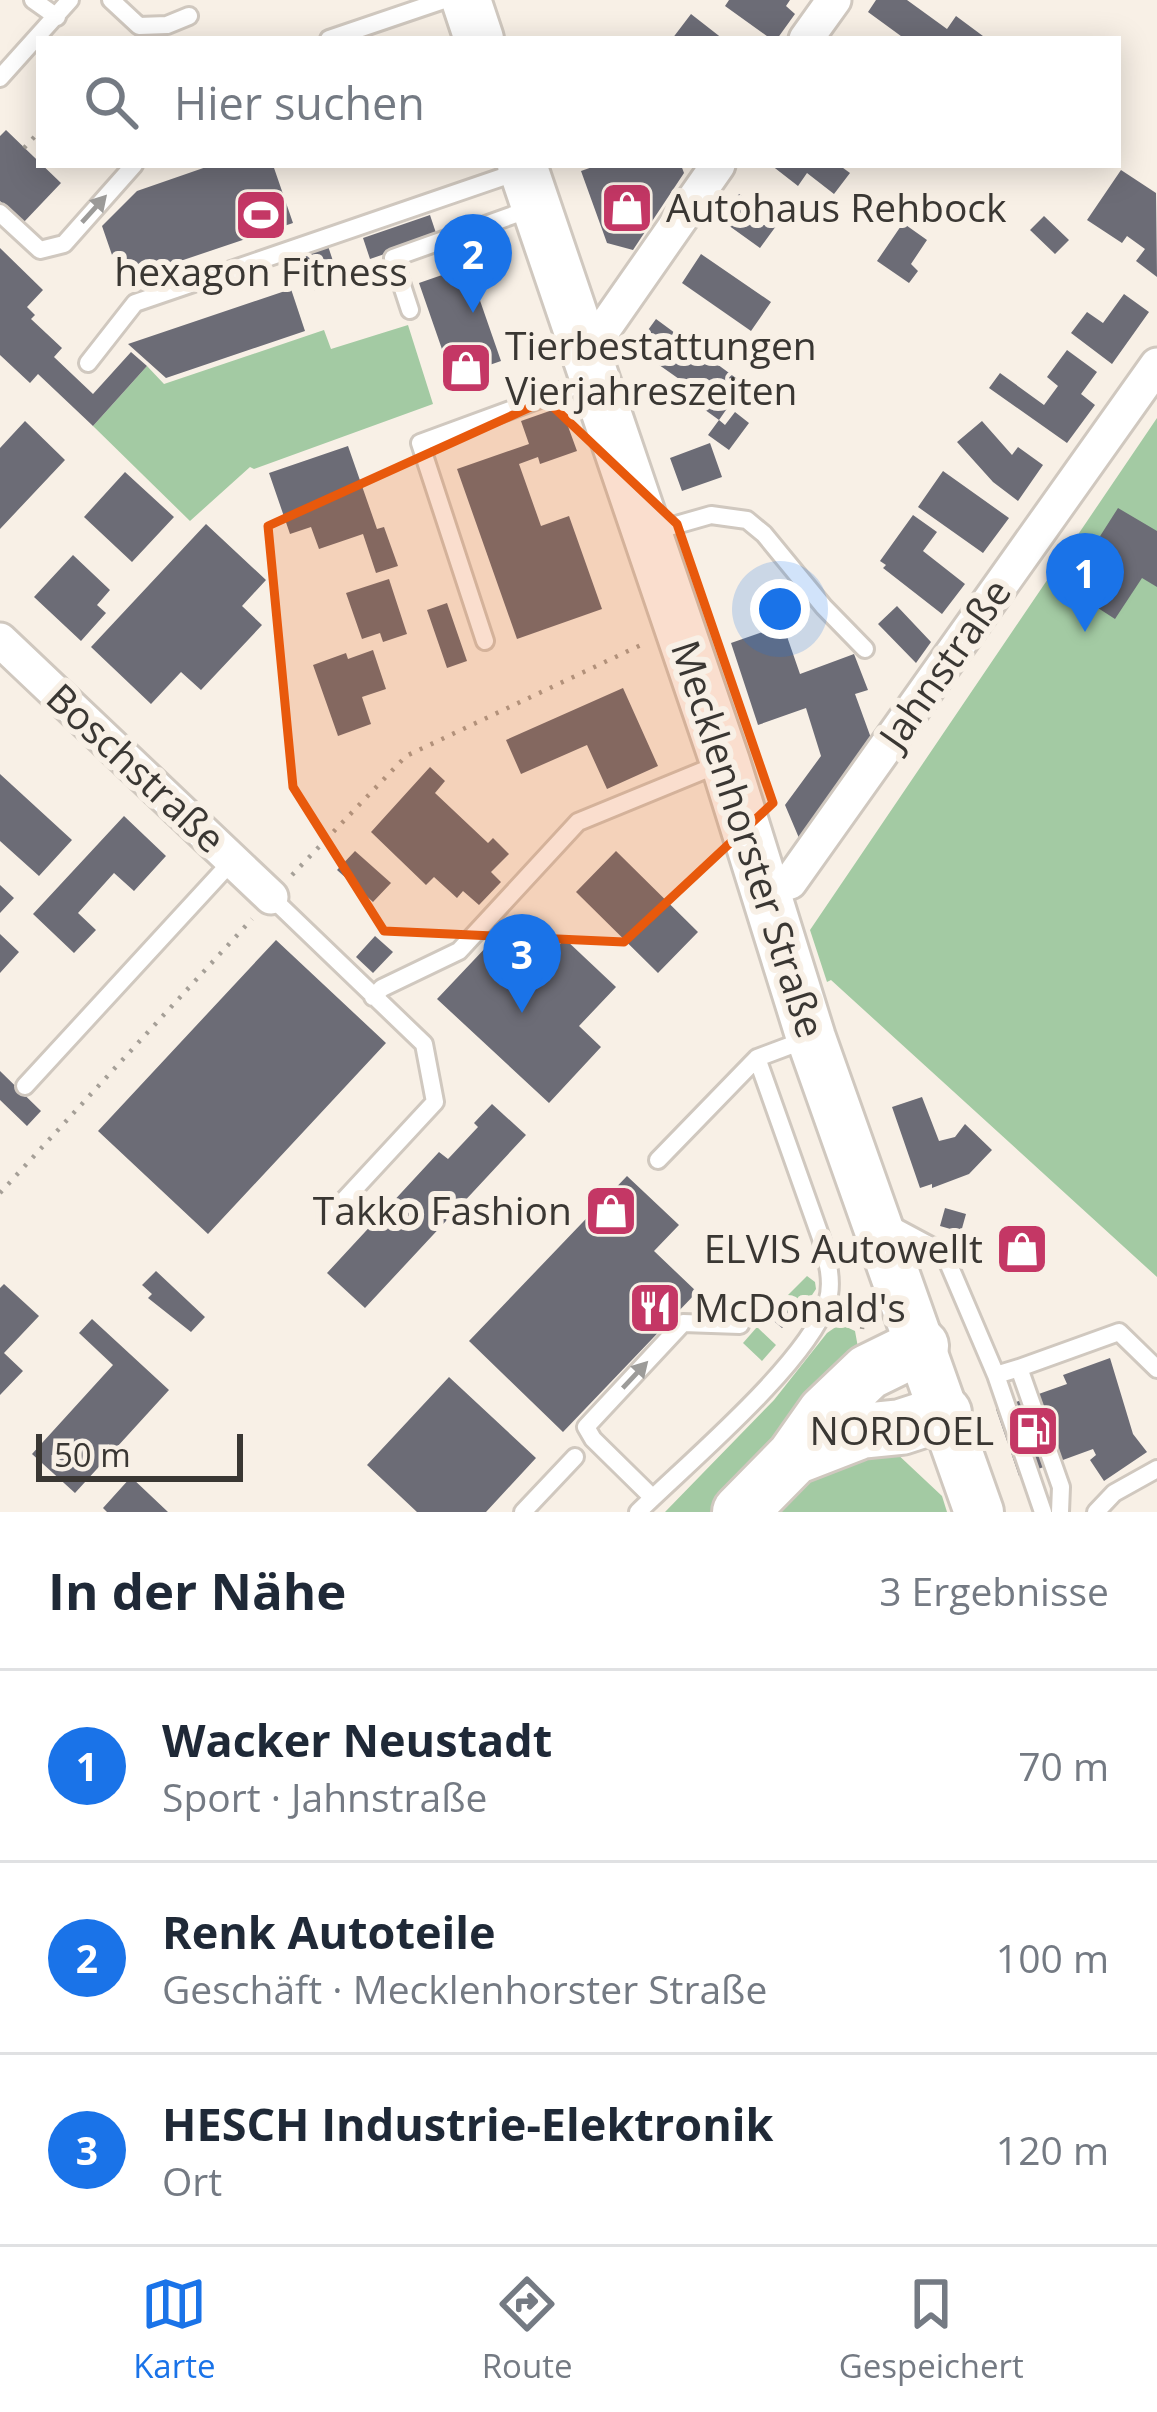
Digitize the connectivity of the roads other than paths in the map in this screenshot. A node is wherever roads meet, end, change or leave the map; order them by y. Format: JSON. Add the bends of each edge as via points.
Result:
{"nodes":[{"id":1,"x":33,"y":0,"type":"edge"},
{"id":2,"x":70,"y":0,"type":"edge"},
{"id":3,"x":111,"y":0,"type":"edge"},
{"id":4,"x":444,"y":0,"type":"edge"},
{"id":5,"x":466,"y":0,"type":"edge"},
{"id":6,"x":834,"y":0,"type":"edge"},
{"id":7,"x":189,"y":16,"type":"dead end"},
{"id":8,"x":57,"y":17,"type":"junction"},
{"id":9,"x":39,"y":36,"type":"edge"},
{"id":10,"x":338,"y":36,"type":"edge"},
{"id":11,"x":478,"y":36,"type":"edge"},
{"id":12,"x":808,"y":36,"type":"edge"},
{"id":13,"x":36,"y":40,"type":"edge"},
{"id":14,"x":4,"y":74,"type":"edge"},
{"id":15,"x":716,"y":168,"type":"edge"},
{"id":16,"x":128,"y":172,"type":"edge"},
{"id":17,"x":527,"y":180,"type":"edge"},
{"id":18,"x":0,"y":213,"type":"edge"},
{"id":19,"x":410,"y":310,"type":"dead end"},
{"id":20,"x":589,"y":359,"type":"junction"},
{"id":21,"x":88,"y":363,"type":"dead end"},
{"id":22,"x":1157,"y":365,"type":"edge"},
{"id":23,"x":648,"y":533,"type":"junction"},
{"id":24,"x":0,"y":640,"type":"edge"},
{"id":25,"x":485,"y":641,"type":"dead end"},
{"id":26,"x":865,"y":649,"type":"dead end"},
{"id":27,"x":724,"y":762,"type":"junction"},
{"id":28,"x":233,"y":860,"type":"junction"},
{"id":29,"x":765,"y":890,"type":"junction"},
{"id":30,"x":272,"y":897,"type":"joint"},
{"id":31,"x":373,"y":997,"type":"junction"},
{"id":32,"x":812,"y":1038,"type":"junction"},
{"id":33,"x":757,"y":1058,"type":"junction"},
{"id":34,"x":25,"y":1086,"type":"dead end"},
{"id":35,"x":658,"y":1160,"type":"dead end"},
{"id":36,"x":334,"y":1210,"type":"dead end"},
{"id":37,"x":875,"y":1216,"type":"junction"},
{"id":38,"x":740,"y":1324,"type":"dead end"},
{"id":39,"x":921,"y":1346,"type":"junction"},
{"id":40,"x":1019,"y":1368,"type":"junction"},
{"id":41,"x":1157,"y":1369,"type":"edge"},
{"id":42,"x":996,"y":1375,"type":"junction"},
{"id":43,"x":944,"y":1413,"type":"junction"},
{"id":44,"x":575,"y":1457,"type":"dead end"},
{"id":45,"x":794,"y":1457,"type":"junction"},
{"id":46,"x":1157,"y":1469,"type":"edge"},
{"id":47,"x":652,"y":1497,"type":"junction"},
{"id":48,"x":523,"y":1512,"type":"edge"},
{"id":49,"x":638,"y":1512,"type":"edge"},
{"id":50,"x":740,"y":1512,"type":"edge"},
{"id":51,"x":979,"y":1512,"type":"edge"},
{"id":52,"x":1043,"y":1512,"type":"edge"},
{"id":53,"x":1060,"y":1512,"type":"edge"},
{"id":54,"x":1096,"y":1512,"type":"edge"}],
"edges":[{"from":1,"to":8,"type":"lane"},
{"from":2,"to":8,"type":"lane"},
{"from":3,"to":7,"type":"lane","via":[[139,26]]},
{"from":4,"to":10,"type":"lane"},
{"from":5,"to":11,"type":"main road"},
{"from":6,"to":12,"type":"street"},
{"from":8,"to":9,"type":"lane"},
{"from":13,"to":14,"type":"lane"},
{"from":15,"to":20,"type":"street"},
{"from":18,"to":16,"type":"lane","one_way":true,"via":[[40,250],[64,244]]},
{"from":17,"to":19,"type":"lane","via":[[393,258]]},
{"from":17,"to":20,"type":"main road","name":"Mecklenhorster Straße"},
{"from":17,"to":21,"type":"lane","via":[[135,303]]},
{"from":20,"to":23,"type":"main road","name":"Mecklenhorster Straße"},
{"from":20,"to":25,"type":"lane","via":[[420,443]]},
{"from":22,"to":29,"type":"street","name":"Jahnstraße","via":[[790,882]]},
{"from":23,"to":26,"type":"lane","via":[[697,517],[746,520]]},
{"from":23,"to":27,"type":"main road","name":"Mecklenhorster Straße"},
{"from":24,"to":28,"type":"street","name":"Boschstraße"},
{"from":27,"to":29,"type":"main road","name":"Mecklenhorster Straße"},
{"from":27,"to":31,"type":"lane","via":[[578,822],[459,951]]},
{"from":28,"to":30,"type":"street","name":"Boschstraße"},
{"from":28,"to":34,"type":"lane"},
{"from":29,"to":32,"type":"main road","name":"Mecklenhorster Straße"},
{"from":30,"to":31,"type":"lane"},
{"from":31,"to":36,"type":"lane","via":[[424,1044],[436,1102]]},
{"from":32,"to":33,"type":"lane"},
{"from":32,"to":37,"type":"main road","name":"Mecklenhorster Straße"},
{"from":33,"to":35,"type":"lane"},
{"from":33,"to":47,"type":"lane","via":[[821,1238],[829,1298],[782,1370]]},
{"from":37,"to":39,"type":"main road","name":"Mecklenhorster Straße"},
{"from":37,"to":42,"type":"lane","via":[[944,1253]]},
{"from":47,"to":38,"type":"lane","one_way":true,"via":[[586,1427],[683,1323]]},
{"from":39,"to":43,"type":"main road","name":"Mecklenhorster Straße"},
{"from":39,"to":45,"type":"highway","via":[[868,1372]]},
{"from":40,"to":41,"type":"lane","via":[[1119,1332]]},
{"from":40,"to":42,"type":"lane"},
{"from":40,"to":53,"type":"lane","via":[[1061,1486]]},
{"from":42,"to":52,"type":"lane"},
{"from":43,"to":45,"type":"highway","via":[[861,1431]]},
{"from":43,"to":51,"type":"main road","name":"Mecklenhorster Straße"},
{"from":44,"to":48,"type":"lane"},
{"from":45,"to":50,"type":"highway"},
{"from":46,"to":54,"type":"lane"},
{"from":47,"to":49,"type":"lane"}]}
